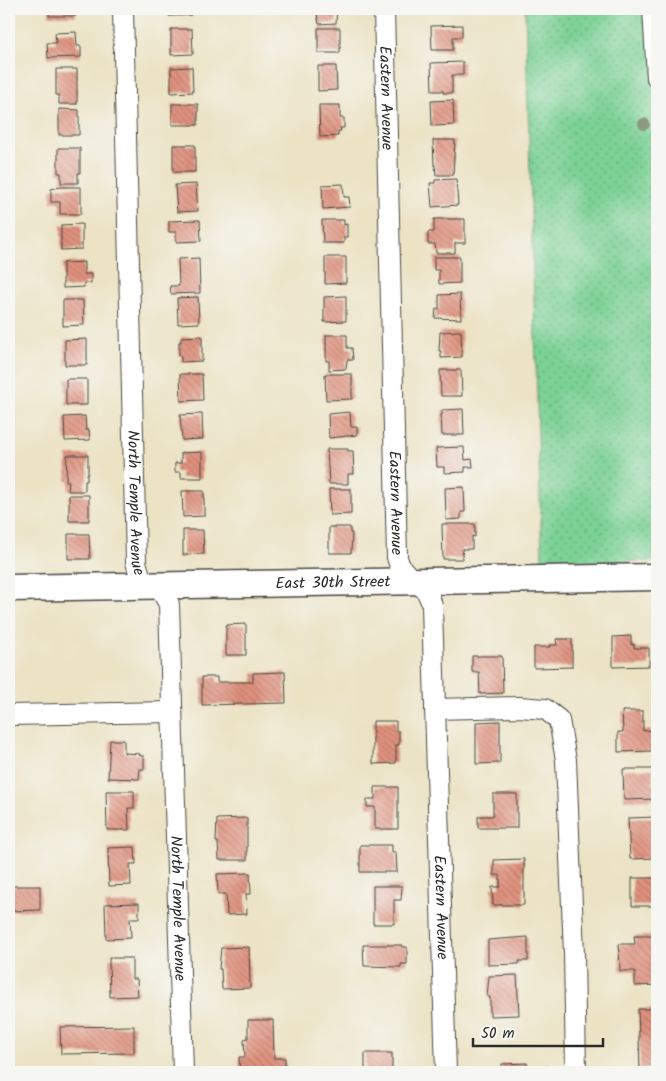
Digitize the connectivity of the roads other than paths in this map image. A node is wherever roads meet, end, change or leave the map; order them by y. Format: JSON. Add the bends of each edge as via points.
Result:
{"nodes":[{"id":1,"x":123,"y":9,"type":"edge"},
{"id":2,"x":384,"y":9,"type":"edge"},
{"id":3,"x":653,"y":9,"type":"edge"},
{"id":4,"x":657,"y":78,"type":"edge"},
{"id":5,"x":657,"y":577,"type":"edge"},
{"id":6,"x":410,"y":580,"type":"junction"},
{"id":7,"x":149,"y":585,"type":"junction"},
{"id":8,"x":9,"y":588,"type":"edge"},
{"id":9,"x":435,"y":709,"type":"junction"},
{"id":10,"x":172,"y":712,"type":"junction"},
{"id":11,"x":9,"y":715,"type":"edge"},
{"id":12,"x":182,"y":1072,"type":"edge"},
{"id":13,"x":446,"y":1072,"type":"edge"},
{"id":14,"x":576,"y":1072,"type":"edge"}],
"edges":[{"from":1,"to":7,"type":"street","name":"North Temple Avenue","via":[[136,562],[140,576]]},
{"from":2,"to":6,"type":"street","name":"Eastern Avenue","via":[[397,557],[400,568]]},
{"from":3,"to":4,"type":"street"},
{"from":5,"to":6,"type":"main road","name":"East 30th Street"},
{"from":6,"to":7,"type":"main road","name":"East 30th Street"},
{"from":6,"to":9,"type":"street","name":"Eastern Avenue","via":[[424,587],[431,598]]},
{"from":7,"to":8,"type":"main road","name":"East 30th Street"},
{"from":7,"to":10,"type":"street","name":"North Temple Avenue","via":[[161,590],[169,604]]},
{"from":9,"to":13,"type":"street","name":"Eastern Avenue"},
{"from":9,"to":14,"type":"street","via":[[546,709],[559,720],[566,769]]},
{"from":10,"to":11,"type":"street"},
{"from":10,"to":12,"type":"street","name":"North Temple Avenue"}]}
